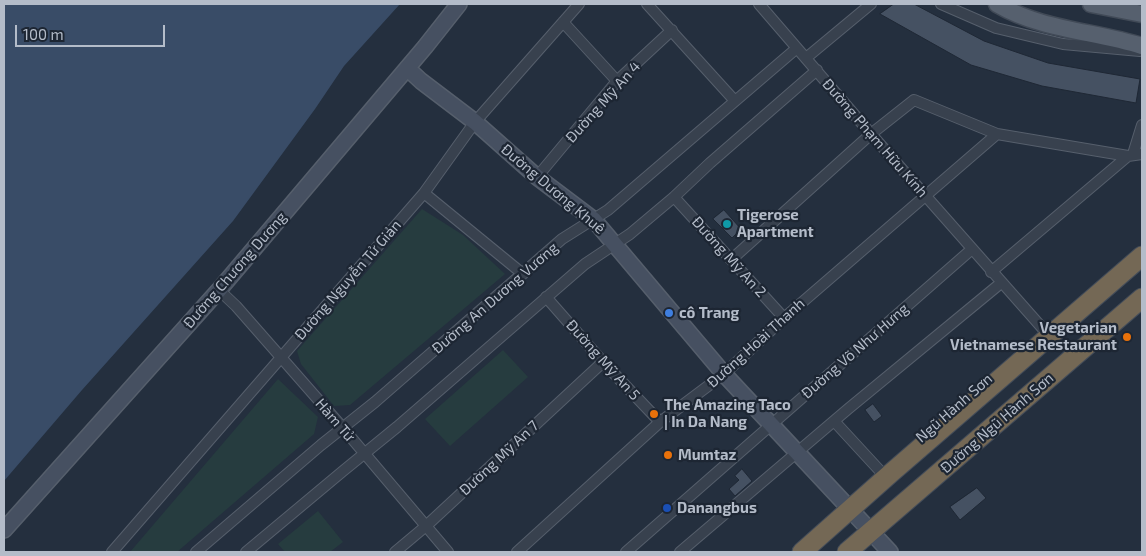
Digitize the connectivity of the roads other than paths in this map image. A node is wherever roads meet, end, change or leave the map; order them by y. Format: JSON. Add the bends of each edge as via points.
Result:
{"nodes":[{"id":1,"x":459,"y":4,"type":"edge"},
{"id":2,"x":578,"y":4,"type":"edge"},
{"id":3,"x":648,"y":4,"type":"edge"},
{"id":4,"x":759,"y":4,"type":"edge"},
{"id":5,"x":871,"y":4,"type":"edge"},
{"id":6,"x":941,"y":4,"type":"edge"},
{"id":7,"x":997,"y":4,"type":"edge"},
{"id":8,"x":1091,"y":4,"type":"edge"},
{"id":9,"x":1137,"y":4,"type":"edge"},
{"id":10,"x":1142,"y":6,"type":"edge"},
{"id":11,"x":1142,"y":14,"type":"edge"},
{"id":12,"x":563,"y":22,"type":"junction"},
{"id":13,"x":672,"y":30,"type":"junction"},
{"id":14,"x":1142,"y":46,"type":"edge"},
{"id":15,"x":798,"y":48,"type":"junction"},
{"id":16,"x":1142,"y":52,"type":"edge"},
{"id":17,"x":806,"y":58,"type":"junction"},
{"id":18,"x":407,"y":68,"type":"junction"},
{"id":19,"x":816,"y":70,"type":"junction"},
{"id":20,"x":618,"y":81,"type":"junction"},
{"id":21,"x":735,"y":101,"type":"junction"},
{"id":22,"x":475,"y":122,"type":"junction"},
{"id":23,"x":1142,"y":125,"type":"edge"},
{"id":24,"x":871,"y":134,"type":"junction"},
{"id":25,"x":997,"y":134,"type":"junction"},
{"id":26,"x":1134,"y":155,"type":"edge"},
{"id":27,"x":537,"y":176,"type":"junction"},
{"id":28,"x":424,"y":193,"type":"junction"},
{"id":29,"x":925,"y":195,"type":"junction"},
{"id":30,"x":674,"y":197,"type":"junction"},
{"id":31,"x":594,"y":220,"type":"junction"},
{"id":32,"x":615,"y":244,"type":"junction"},
{"id":33,"x":1142,"y":246,"type":"edge"},
{"id":34,"x":972,"y":249,"type":"junction"},
{"id":35,"x":1142,"y":256,"type":"edge"},
{"id":36,"x":732,"y":259,"type":"junction"},
{"id":37,"x":992,"y":272,"type":"junction"},
{"id":38,"x":522,"y":274,"type":"junction"},
{"id":39,"x":1001,"y":283,"type":"junction"},
{"id":40,"x":219,"y":290,"type":"junction"},
{"id":41,"x":546,"y":297,"type":"junction"},
{"id":42,"x":1142,"y":298,"type":"edge"},
{"id":43,"x":1142,"y":307,"type":"edge"},
{"id":44,"x":784,"y":318,"type":"junction"},
{"id":45,"x":1044,"y":330,"type":"junction"},
{"id":46,"x":281,"y":357,"type":"junction"},
{"id":47,"x":603,"y":362,"type":"junction"},
{"id":48,"x":724,"y":374,"type":"junction"},
{"id":49,"x":834,"y":421,"type":"junction"},
{"id":50,"x":660,"y":422,"type":"junction"},
{"id":51,"x":770,"y":425,"type":"junction"},
{"id":52,"x":343,"y":428,"type":"junction"},
{"id":53,"x":797,"y":453,"type":"junction"},
{"id":54,"x":365,"y":454,"type":"junction"},
{"id":55,"x":881,"y":472,"type":"junction"},
{"id":56,"x":848,"y":507,"type":"junction"},
{"id":57,"x":426,"y":526,"type":"junction"},
{"id":58,"x":4,"y":530,"type":"edge"},
{"id":59,"x":873,"y":533,"type":"junction"},
{"id":60,"x":852,"y":551,"type":"edge"},
{"id":61,"x":112,"y":552,"type":"edge"},
{"id":62,"x":196,"y":552,"type":"edge"},
{"id":63,"x":246,"y":552,"type":"edge"},
{"id":64,"x":395,"y":552,"type":"edge"},
{"id":65,"x":448,"y":552,"type":"edge"},
{"id":66,"x":517,"y":552,"type":"edge"},
{"id":67,"x":626,"y":552,"type":"edge"},
{"id":68,"x":680,"y":552,"type":"edge"},
{"id":69,"x":790,"y":552,"type":"edge"},
{"id":70,"x":802,"y":552,"type":"edge"},
{"id":71,"x":890,"y":552,"type":"edge"}],
"edges":[{"from":1,"to":18,"type":"main road","name":"Đường Chương Dương"},
{"from":2,"to":12,"type":"street","name":"Đường Nguyễn Tử Giản"},
{"from":3,"to":13,"type":"street"},
{"from":4,"to":15,"type":"street","name":"Đường Phạm Hữu Kính"},
{"from":5,"to":17,"type":"street"},
{"from":6,"to":16,"type":"street","via":[[996,28],[1053,42]]},
{"from":7,"to":14,"type":"main road","via":[[1048,24]]},
{"from":8,"to":11,"type":"main road"},
{"from":9,"to":10,"type":"street"},
{"from":12,"to":20,"type":"street"},
{"from":12,"to":22,"type":"street","name":"Đường Nguyễn Tử Giản"},
{"from":13,"to":20,"type":"street","name":"Đường Mỹ An 4"},
{"from":13,"to":21,"type":"street"},
{"from":15,"to":17,"type":"street","name":"Đường Phạm Hữu Kính"},
{"from":15,"to":21,"type":"street","name":"Đường An Dương Vương"},
{"from":17,"to":19,"type":"street","name":"Đường Phạm Hữu Kính"},
{"from":18,"to":22,"type":"main road","name":"Đường Dương Khuê"},
{"from":18,"to":40,"type":"main road","name":"Đường Chương Dương"},
{"from":19,"to":24,"type":"street","name":"Đường Phạm Hữu Kính"},
{"from":19,"to":30,"type":"street"},
{"from":20,"to":27,"type":"street","name":"Đường Mỹ An 4"},
{"from":21,"to":31,"type":"street","name":"Đường An Dương Vương"},
{"from":22,"to":27,"type":"main road","name":"Đường Dương Khuê"},
{"from":22,"to":28,"type":"street","name":"Đường Nguyễn Tử Giản"},
{"from":23,"to":26,"type":"street"},
{"from":24,"to":25,"type":"street","via":[[914,100]]},
{"from":24,"to":29,"type":"street","name":"Đường Phạm Hữu Kính"},
{"from":24,"to":36,"type":"street"},
{"from":25,"to":26,"type":"street"},
{"from":25,"to":29,"type":"street","name":"Đường Hoài Thanh"},
{"from":26,"to":37,"type":"street"},
{"from":27,"to":31,"type":"main road","name":"Đường Dương Khuê"},
{"from":28,"to":38,"type":"street"},
{"from":28,"to":46,"type":"street","name":"Đường Nguyễn Tử Giản"},
{"from":29,"to":34,"type":"street","name":"Đường Phạm Hữu Kính"},
{"from":29,"to":44,"type":"street","name":"Đường Hoài Thanh"},
{"from":30,"to":32,"type":"street"},
{"from":30,"to":36,"type":"street","name":"Đường Mỹ An 2"},
{"from":31,"to":32,"type":"main road","name":"Đường Dương Khuê"},
{"from":31,"to":38,"type":"street","name":"Đường An Dương Vương","via":[[562,239]]},
{"from":32,"to":41,"type":"street"},
{"from":32,"to":48,"type":"main road","name":"Đường Dương Khuê"},
{"from":33,"to":45,"type":"main road","name":"Ngũ Hành Sơn"},
{"from":34,"to":37,"type":"street","name":"Đường Phạm Hữu Kính"},
{"from":34,"to":51,"type":"street","name":"Đường Võ Như Hưng"},
{"from":35,"to":56,"type":"highway","name":"Ngũ Hành Sơn"},
{"from":36,"to":44,"type":"street","name":"Đường Mỹ An 2"},
{"from":37,"to":39,"type":"street","name":"Đường Phạm Hữu Kính"},
{"from":38,"to":52,"type":"street","name":"Đường An Dương Vương"},
{"from":39,"to":45,"type":"street","name":"Đường Phạm Hữu Kính"},
{"from":39,"to":49,"type":"street"},
{"from":40,"to":46,"type":"street","name":"Hàm Tử"},
{"from":40,"to":58,"type":"main road","name":"Đường Chương Dương"},
{"from":41,"to":47,"type":"street","name":"Đường Mỹ An 5"},
{"from":41,"to":54,"type":"street"},
{"from":42,"to":59,"type":"highway","name":"Đường Ngũ Hành Sơn"},
{"from":43,"to":59,"type":"main road"},
{"from":44,"to":48,"type":"street","name":"Đường Hoài Thanh"},
{"from":45,"to":55,"type":"main road","name":"Ngũ Hành Sơn"},
{"from":46,"to":52,"type":"street","name":"Hàm Tử"},
{"from":46,"to":61,"type":"street","name":"Đường Nguyễn Tử Giản"},
{"from":47,"to":50,"type":"street","name":"Đường Mỹ An 5"},
{"from":47,"to":57,"type":"street","name":"Đường Mỹ An 7"},
{"from":48,"to":50,"type":"street","name":"Đường Hoài Thanh"},
{"from":48,"to":51,"type":"main road","name":"Đường Dương Khuê"},
{"from":49,"to":53,"type":"street"},
{"from":49,"to":55,"type":"street"},
{"from":50,"to":66,"type":"street","name":"Đường Hoài Thanh"},
{"from":51,"to":53,"type":"main road","name":"Đường Dương Khuê"},
{"from":51,"to":67,"type":"street","name":"Đường Võ Như Hưng"},
{"from":52,"to":54,"type":"street","name":"Hàm Tử"},
{"from":52,"to":62,"type":"street","name":"Đường An Dương Vương"},
{"from":53,"to":56,"type":"main road","name":"Đường Dương Khuê"},
{"from":53,"to":68,"type":"street"},
{"from":54,"to":57,"type":"street","name":"Hàm Tử"},
{"from":54,"to":63,"type":"street"},
{"from":55,"to":56,"type":"main road","name":"Ngũ Hành Sơn"},
{"from":56,"to":59,"type":"main road","name":"Đường Dương Khuê"},
{"from":56,"to":69,"type":"main road","name":"Ngũ Hành Sơn"},
{"from":56,"to":70,"type":"highway","name":"Ngũ Hành Sơn"},
{"from":57,"to":64,"type":"street","name":"Đường Mỹ An 7"},
{"from":57,"to":65,"type":"street","name":"Hàm Tử"},
{"from":59,"to":60,"type":"highway","name":"Đường Ngũ Hành Sơn"},
{"from":59,"to":71,"type":"main road","name":"Đường Dương Khuê"}]}
